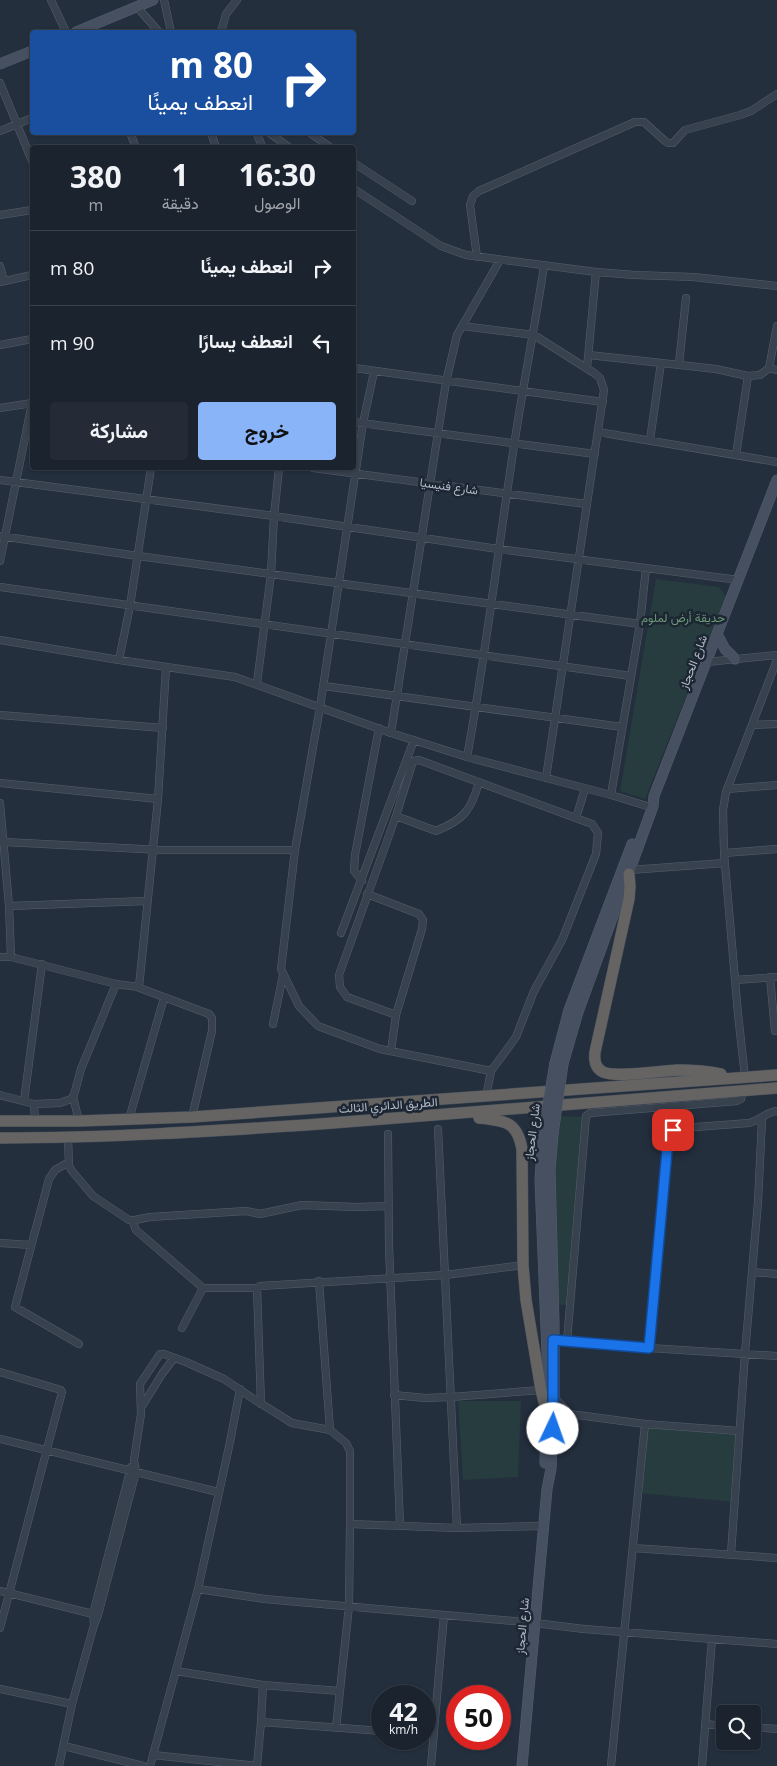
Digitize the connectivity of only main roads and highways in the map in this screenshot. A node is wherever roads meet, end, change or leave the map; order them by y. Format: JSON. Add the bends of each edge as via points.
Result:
{"nodes":[{"id":1,"x":153,"y":0,"type":"edge"},
{"id":2,"x":87,"y":30,"type":"edge"},
{"id":3,"x":30,"y":52,"type":"edge"},
{"id":4,"x":0,"y":64,"type":"edge"},
{"id":5,"x":777,"y":480,"type":"edge"},
{"id":6,"x":717,"y":634,"type":"junction"},
{"id":7,"x":735,"y":658,"type":"road end"},
{"id":8,"x":654,"y":796,"type":"junction"},
{"id":9,"x":629,"y":872,"type":"junction"},
{"id":10,"x":559,"y":1064,"type":"junction"},
{"id":11,"x":777,"y":1075,"type":"edge"},
{"id":12,"x":741,"y":1078,"type":"junction"},
{"id":13,"x":777,"y":1088,"type":"edge"},
{"id":14,"x":450,"y":1115,"type":"junction"},
{"id":15,"x":0,"y":1121,"type":"edge"},
{"id":16,"x":548,"y":1134,"type":"junction"},
{"id":17,"x":0,"y":1138,"type":"edge"},
{"id":18,"x":546,"y":1410,"type":"junction"},
{"id":19,"x":547,"y":1489,"type":"junction"},
{"id":20,"x":522,"y":1766,"type":"edge"}],
"edges":[{"from":1,"to":2,"type":"main road"},
{"from":3,"to":4,"type":"main road"},
{"from":5,"to":6,"type":"main road","name":"شارع الحجاز"},
{"from":6,"to":7,"type":"main road","via":[[725,649]]},
{"from":6,"to":8,"type":"main road","name":"شارع الحجاز"},
{"from":8,"to":9,"type":"main road","name":"شارع الحجاز"},
{"from":8,"to":10,"type":"main road","name":"شارع الحجاز","via":[[647,806],[569,1010]]},
{"from":9,"to":10,"type":"main road","name":"شارع الحجاز"},
{"from":9,"to":12,"type":"highway","via":[[629,899],[595,1052],[596,1066],[600,1071],[612,1074],[681,1070]]},
{"from":10,"to":16,"type":"main road","name":"شارع الحجاز","bridge":true},
{"from":11,"to":12,"type":"highway","name":"الطريق الدائري الثالث"},
{"from":12,"to":15,"type":"highway","name":"الطريق الدائري الثالث","via":[[192,1117]]},
{"from":13,"to":14,"type":"highway","name":"الطريق الدائري الثالث"},
{"from":14,"to":17,"type":"highway","name":"الطريق الدائري الثالث","via":[[164,1134]]},
{"from":14,"to":18,"type":"highway","via":[[502,1120],[513,1126],[519,1136],[526,1300]]},
{"from":16,"to":18,"type":"main road","name":"شارع الحجاز","via":[[540,1180],[547,1346]]},
{"from":16,"to":19,"type":"main road","name":"شارع الحجاز","via":[[554,1396]]},
{"from":18,"to":19,"type":"main road","name":"شارع الحجاز","via":[[544,1477]]},
{"from":19,"to":20,"type":"main road","name":"شارع الحجاز"}]}
